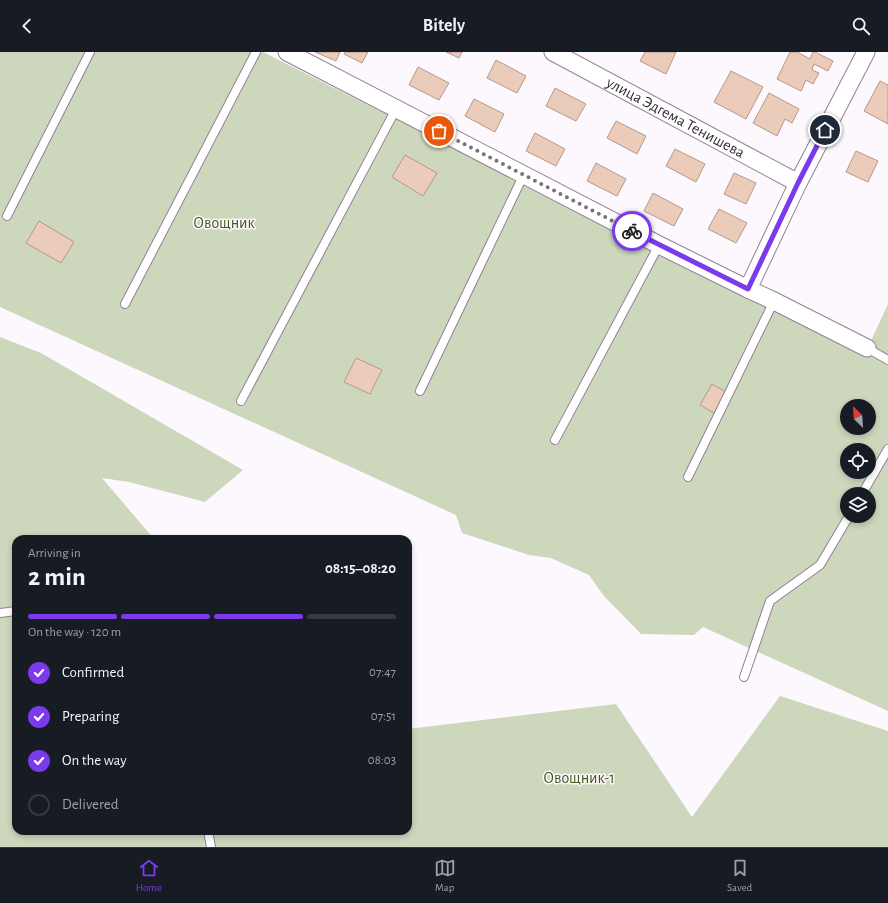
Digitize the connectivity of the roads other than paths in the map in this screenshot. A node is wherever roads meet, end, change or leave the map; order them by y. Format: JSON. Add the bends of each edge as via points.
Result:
{"nodes":[{"id":1,"x":90,"y":52,"type":"edge"},
{"id":2,"x":256,"y":52,"type":"edge"},
{"id":3,"x":287,"y":52,"type":"edge"},
{"id":4,"x":866,"y":52,"type":"edge"},
{"id":5,"x":558,"y":53,"type":"edge"},
{"id":6,"x":396,"y":109,"type":"junction"},
{"id":7,"x":524,"y":174,"type":"junction"},
{"id":8,"x":798,"y":183,"type":"junction"},
{"id":9,"x":7,"y":216,"type":"dead end"},
{"id":10,"x":659,"y":245,"type":"junction"},
{"id":11,"x":748,"y":289,"type":"junction"},
{"id":12,"x":774,"y":301,"type":"junction"},
{"id":13,"x":125,"y":304,"type":"dead end"},
{"id":14,"x":867,"y":348,"type":"joint"},
{"id":15,"x":888,"y":360,"type":"edge"},
{"id":16,"x":420,"y":391,"type":"dead end"},
{"id":17,"x":241,"y":401,"type":"dead end"},
{"id":18,"x":555,"y":440,"type":"dead end"},
{"id":19,"x":888,"y":449,"type":"edge"},
{"id":20,"x":688,"y":477,"type":"dead end"},
{"id":21,"x":866,"y":487,"type":"edge"},
{"id":22,"x":845,"y":523,"type":"edge"},
{"id":23,"x":12,"y":612,"type":"edge"},
{"id":24,"x":0,"y":613,"type":"edge"},
{"id":25,"x":744,"y":677,"type":"dead end"},
{"id":26,"x":209,"y":835,"type":"edge"},
{"id":27,"x":211,"y":847,"type":"edge"}],
"edges":[{"from":1,"to":9,"type":"lane"},
{"from":2,"to":13,"type":"lane"},
{"from":3,"to":6,"type":"street"},
{"from":4,"to":8,"type":"street"},
{"from":5,"to":8,"type":"street","name":"улица Эдгема Тенишева"},
{"from":6,"to":7,"type":"street"},
{"from":6,"to":17,"type":"lane"},
{"from":7,"to":10,"type":"street"},
{"from":7,"to":16,"type":"lane"},
{"from":8,"to":11,"type":"street"},
{"from":10,"to":11,"type":"street"},
{"from":10,"to":18,"type":"lane"},
{"from":11,"to":12,"type":"street"},
{"from":12,"to":14,"type":"street"},
{"from":12,"to":20,"type":"lane"},
{"from":14,"to":15,"type":"lane"},
{"from":19,"to":21,"type":"lane"},
{"from":22,"to":25,"type":"lane","via":[[820,565],[770,601]]},
{"from":23,"to":24,"type":"lane"},
{"from":26,"to":27,"type":"lane"}]}
